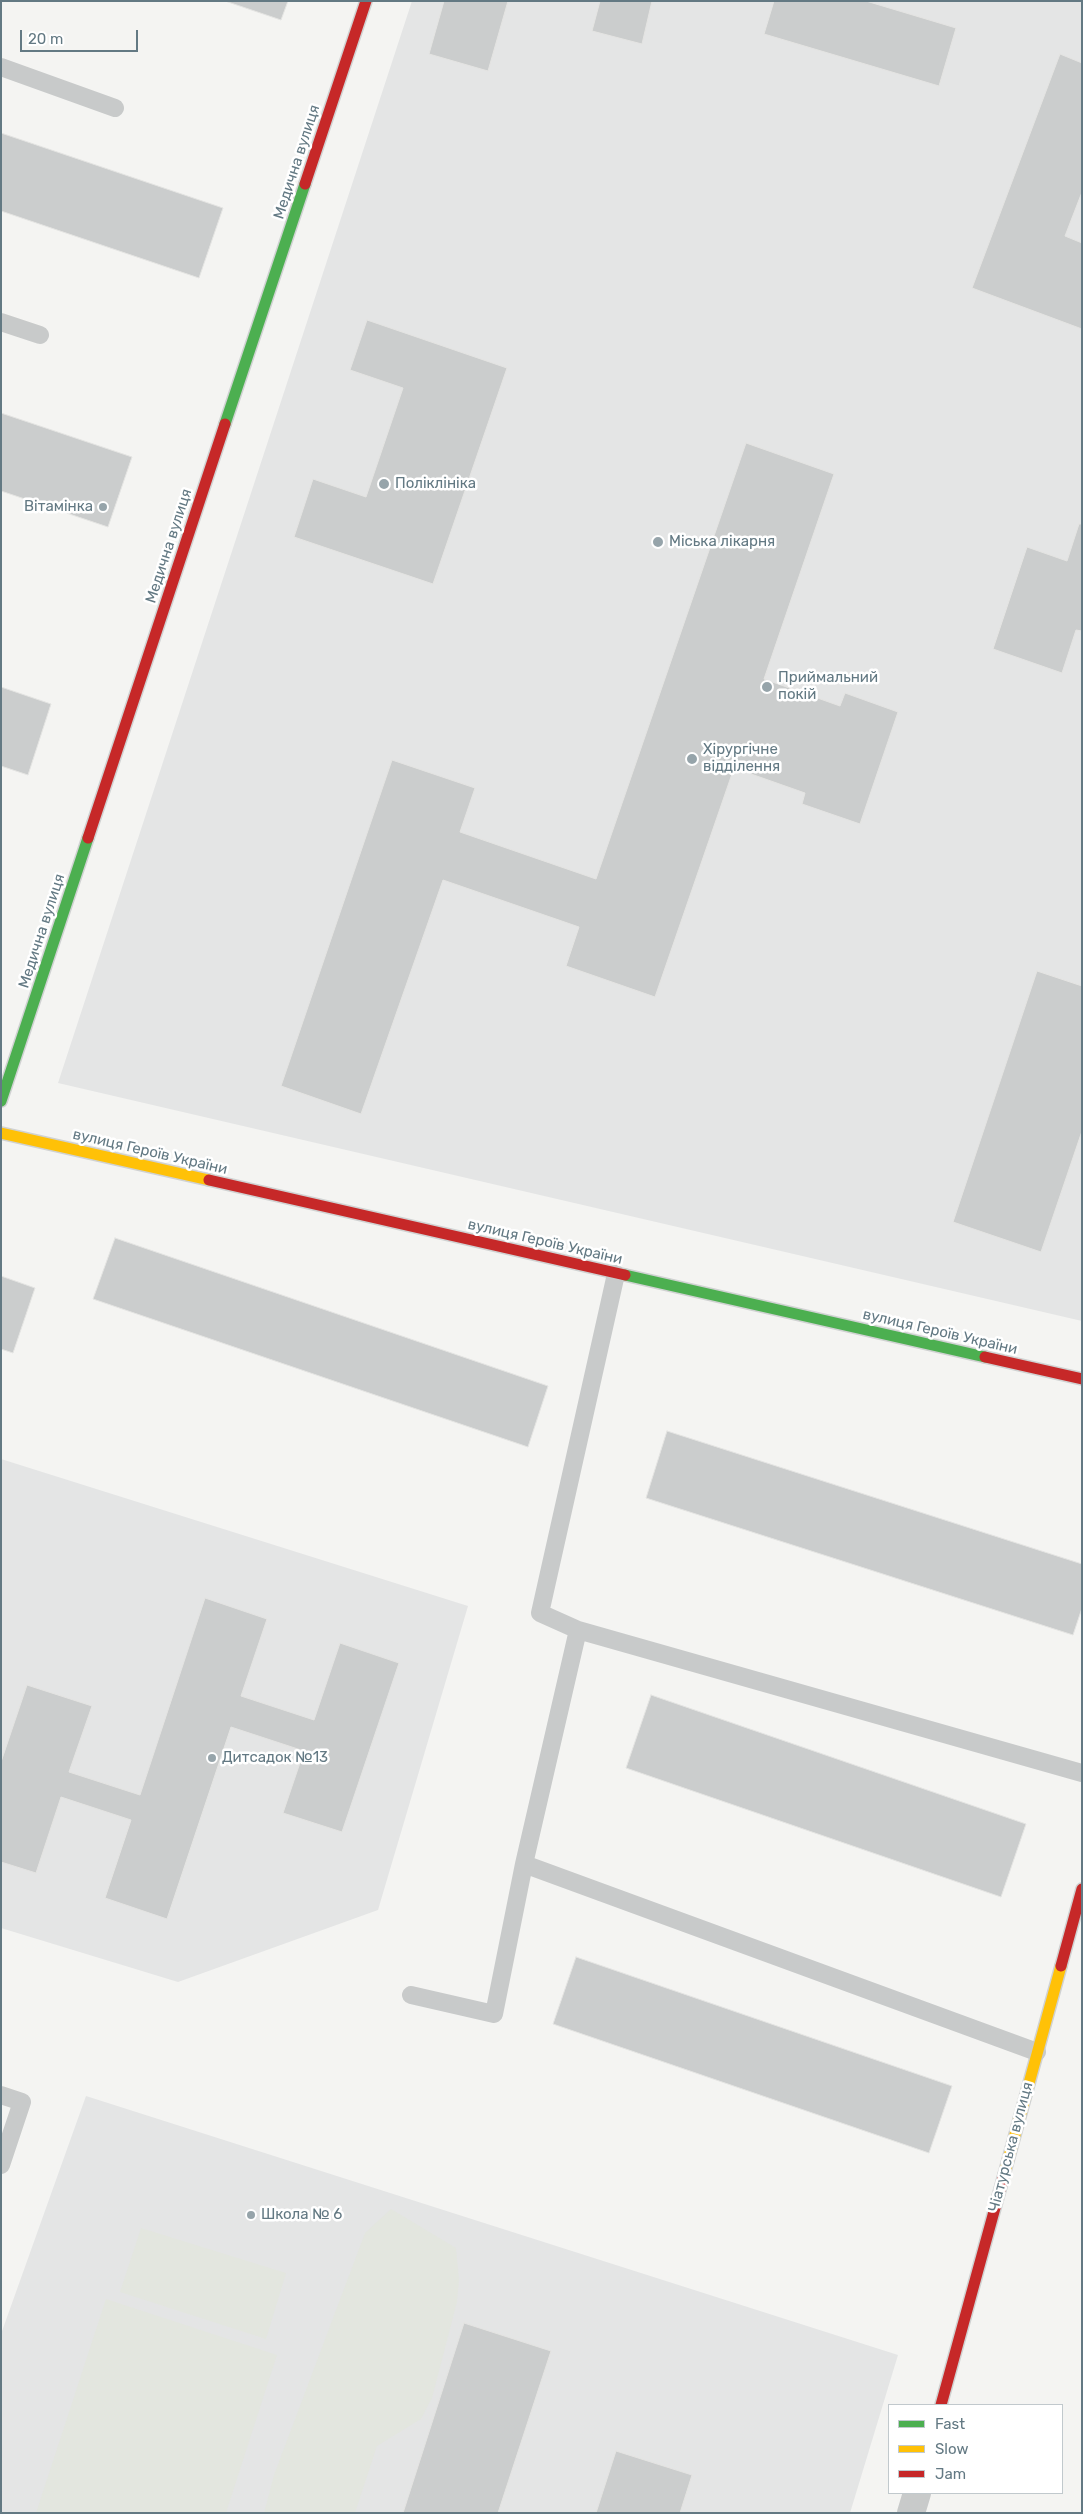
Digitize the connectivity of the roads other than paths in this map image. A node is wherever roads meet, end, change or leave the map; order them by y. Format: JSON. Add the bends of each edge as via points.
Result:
{"nodes":[{"id":1,"x":366,"y":1,"type":"edge"},
{"id":2,"x":1,"y":67,"type":"edge"},
{"id":3,"x":115,"y":108,"type":"dead end"},
{"id":4,"x":1,"y":322,"type":"edge"},
{"id":5,"x":40,"y":335,"type":"dead end"},
{"id":6,"x":1,"y":1101,"type":"edge"},
{"id":7,"x":1,"y":1133,"type":"edge"},
{"id":8,"x":616,"y":1274,"type":"junction"},
{"id":9,"x":1082,"y":1379,"type":"edge"},
{"id":10,"x":578,"y":1630,"type":"junction"},
{"id":11,"x":1082,"y":1773,"type":"edge"},
{"id":12,"x":524,"y":1864,"type":"junction"},
{"id":13,"x":1082,"y":1889,"type":"edge"},
{"id":14,"x":411,"y":1995,"type":"dead end"},
{"id":15,"x":1037,"y":2052,"type":"junction"},
{"id":16,"x":1,"y":2095,"type":"edge"},
{"id":17,"x":1,"y":2165,"type":"edge"},
{"id":18,"x":941,"y":2404,"type":"edge"},
{"id":19,"x":917,"y":2494,"type":"edge"},
{"id":20,"x":912,"y":2513,"type":"edge"}],
"edges":[{"from":1,"to":6,"type":"street","name":"Медична вулиця"},
{"from":2,"to":3,"type":"lane"},
{"from":4,"to":5,"type":"lane"},
{"from":7,"to":8,"type":"street","name":"вулиця Героїв України"},
{"from":8,"to":9,"type":"street","name":"вулиця Героїв України"},
{"from":8,"to":10,"type":"lane","via":[[540,1613]]},
{"from":10,"to":11,"type":"lane"},
{"from":10,"to":12,"type":"lane"},
{"from":12,"to":14,"type":"lane","via":[[494,2014]]},
{"from":12,"to":15,"type":"lane"},
{"from":13,"to":15,"type":"street","name":"Чіатурська вулиця"},
{"from":15,"to":18,"type":"street","name":"Чіатурська вулиця"},
{"from":16,"to":17,"type":"lane","via":[[22,2102]]},
{"from":19,"to":20,"type":"street"}]}
